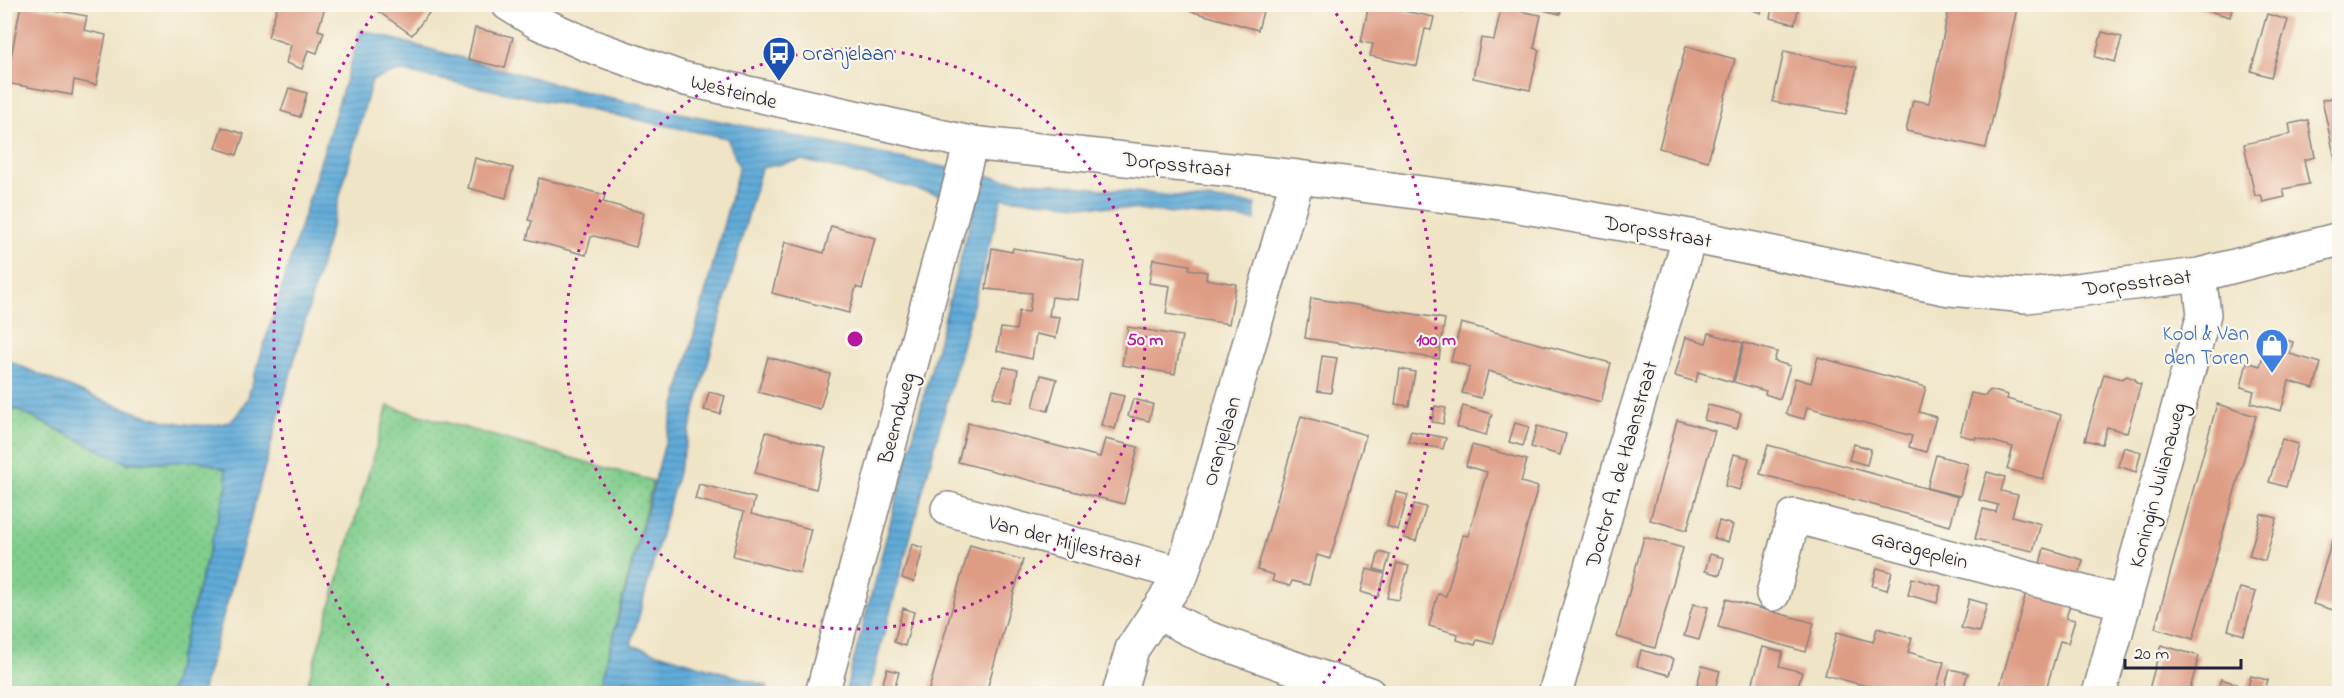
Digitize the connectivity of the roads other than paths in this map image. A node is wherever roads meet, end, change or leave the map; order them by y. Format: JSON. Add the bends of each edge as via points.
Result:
{"nodes":[{"id":1,"x":508,"y":4,"type":"edge"},
{"id":2,"x":971,"y":143,"type":"junction"},
{"id":3,"x":1298,"y":177,"type":"junction"},
{"id":4,"x":1690,"y":236,"type":"junction"},
{"id":5,"x":2340,"y":239,"type":"edge"},
{"id":6,"x":2199,"y":275,"type":"junction"},
{"id":7,"x":948,"y":509,"type":"dead end"},
{"id":8,"x":1182,"y":574,"type":"junction"},
{"id":9,"x":1773,"y":594,"type":"dead end"},
{"id":10,"x":2124,"y":603,"type":"junction"},
{"id":11,"x":1156,"y":612,"type":"junction"},
{"id":12,"x":822,"y":693,"type":"edge"},
{"id":13,"x":1119,"y":693,"type":"edge"},
{"id":14,"x":1369,"y":693,"type":"edge"},
{"id":15,"x":1555,"y":693,"type":"edge"},
{"id":16,"x":2099,"y":693,"type":"edge"}],
"edges":[{"from":1,"to":2,"type":"street","name":"Westeinde","via":[[588,45],[681,78]]},
{"from":2,"to":3,"type":"street","name":"Dorpsstraat"},
{"from":2,"to":12,"type":"street","name":"Beemdweg"},
{"from":3,"to":4,"type":"street","name":"Dorpsstraat","via":[[1508,204]]},
{"from":3,"to":8,"type":"street","name":"Oranjelaan"},
{"from":4,"to":6,"type":"street","name":"Dorpsstraat","via":[[1950,289],[2027,296]]},
{"from":4,"to":15,"type":"street","name":"Doctor A. de Haanstraat"},
{"from":5,"to":6,"type":"street","name":"Dorpsstraat"},
{"from":6,"to":10,"type":"street","name":"Koningin Julianaweg","via":[[2204,314]]},
{"from":7,"to":8,"type":"street","name":"Van der Mijlestraat"},
{"from":8,"to":11,"type":"street","name":"Oranjelaan"},
{"from":9,"to":10,"type":"street","name":"Garageplein","via":[[1794,516]]},
{"from":10,"to":16,"type":"street","name":"Koningin Julianaweg"},
{"from":11,"to":13,"type":"street","name":"Oranjelaan","via":[[1131,649]]},
{"from":11,"to":14,"type":"street","via":[[1205,637]]}]}
